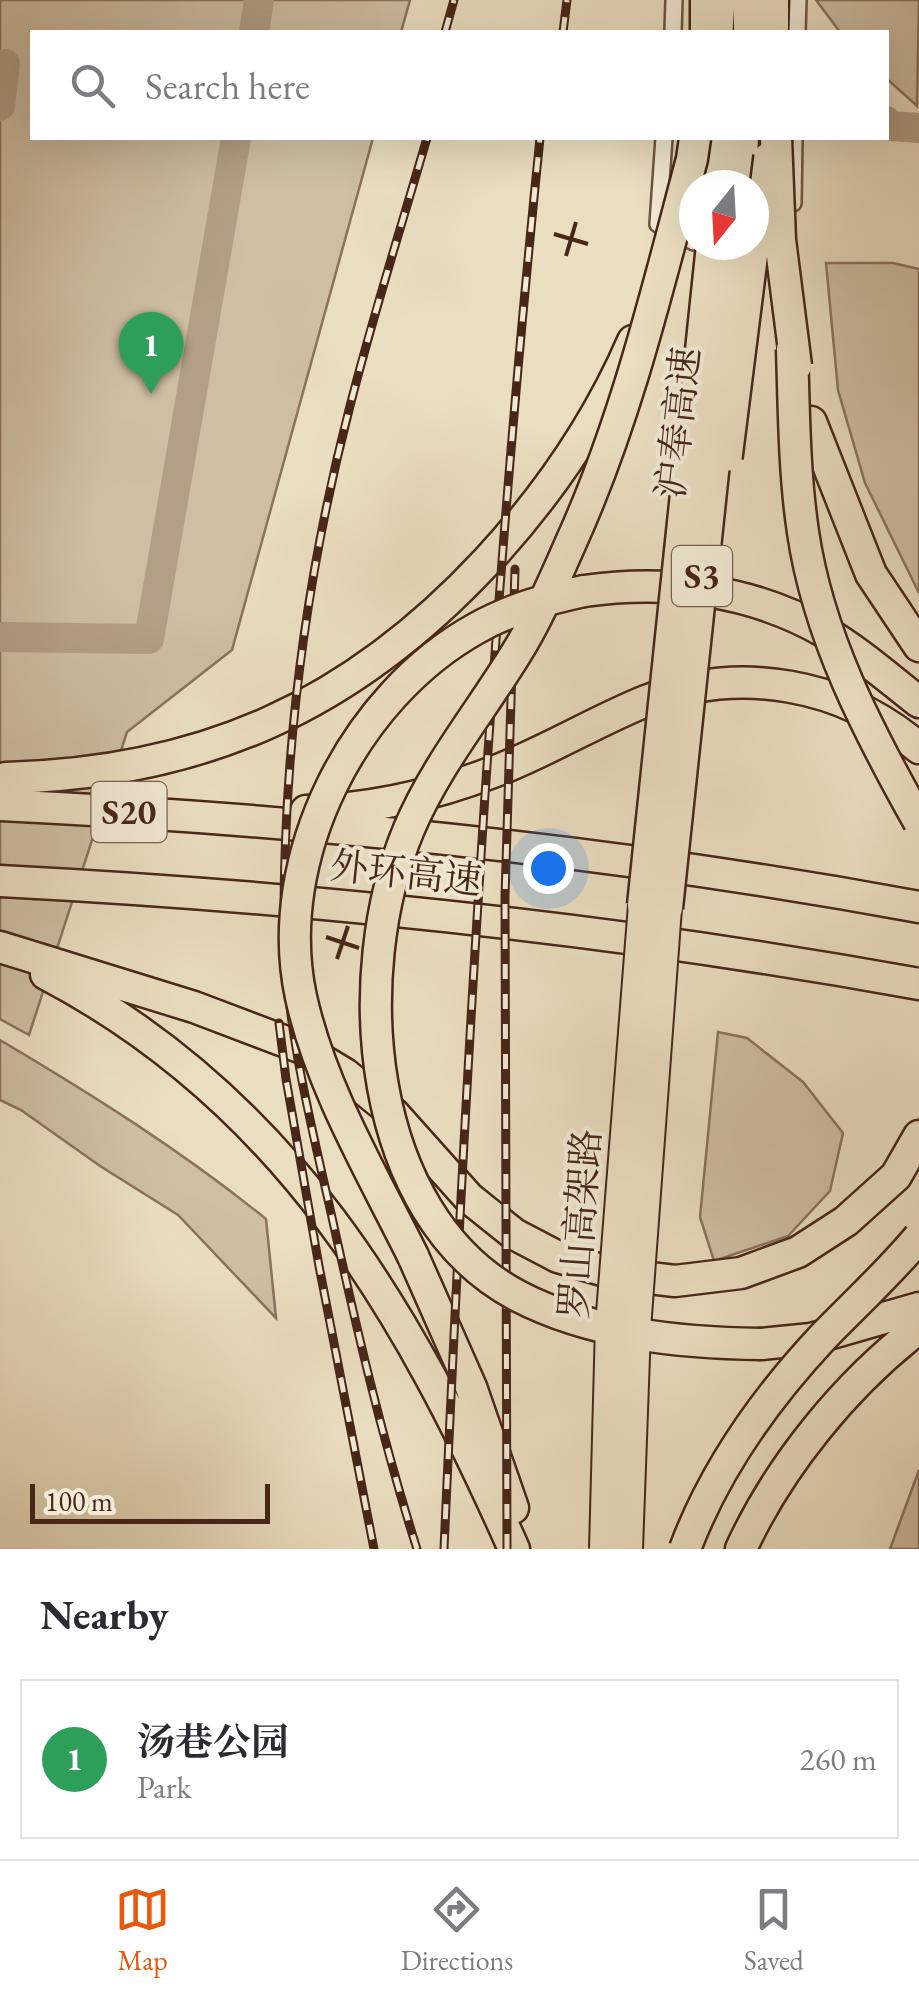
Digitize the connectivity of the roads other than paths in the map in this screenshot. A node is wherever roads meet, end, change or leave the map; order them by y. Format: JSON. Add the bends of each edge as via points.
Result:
{"nodes":[{"id":1,"x":674,"y":0,"type":"edge"},
{"id":2,"x":706,"y":0,"type":"edge"},
{"id":3,"x":724,"y":0,"type":"edge"},
{"id":4,"x":750,"y":0,"type":"edge"},
{"id":5,"x":773,"y":0,"type":"edge"},
{"id":6,"x":782,"y":0,"type":"edge"},
{"id":7,"x":798,"y":0,"type":"edge"},
{"id":8,"x":673,"y":29,"type":"edge"},
{"id":9,"x":706,"y":30,"type":"edge"},
{"id":10,"x":722,"y":30,"type":"edge"},
{"id":11,"x":749,"y":30,"type":"edge"},
{"id":12,"x":777,"y":30,"type":"edge"},
{"id":13,"x":777,"y":30,"type":"edge"},
{"id":14,"x":797,"y":30,"type":"edge"},
{"id":15,"x":664,"y":140,"type":"edge"},
{"id":16,"x":695,"y":140,"type":"edge"},
{"id":17,"x":712,"y":140,"type":"edge"},
{"id":18,"x":719,"y":140,"type":"edge"},
{"id":19,"x":743,"y":140,"type":"edge"},
{"id":20,"x":773,"y":140,"type":"edge"},
{"id":21,"x":773,"y":140,"type":"edge"},
{"id":22,"x":794,"y":140,"type":"edge"},
{"id":23,"x":708,"y":170,"type":"edge"},
{"id":24,"x":717,"y":170,"type":"edge"},
{"id":25,"x":741,"y":170,"type":"edge"},
{"id":26,"x":679,"y":234,"type":"edge"},
{"id":27,"x":769,"y":257,"type":"edge"},
{"id":28,"x":696,"y":260,"type":"edge"},
{"id":29,"x":711,"y":260,"type":"edge"},
{"id":30,"x":734,"y":260,"type":"edge"},
{"id":31,"x":663,"y":267,"type":"junction"},
{"id":32,"x":792,"y":350,"type":"junction"},
{"id":33,"x":919,"y":646,"type":"edge"},
{"id":34,"x":919,"y":702,"type":"edge"},
{"id":35,"x":919,"y":748,"type":"edge"},
{"id":36,"x":0,"y":782,"type":"edge"},
{"id":37,"x":0,"y":805,"type":"edge"},
{"id":38,"x":258,"y":822,"type":"junction"},
{"id":39,"x":919,"y":822,"type":"edge"},
{"id":40,"x":0,"y":882,"type":"edge"},
{"id":41,"x":655,"y":907,"type":"junction"},
{"id":42,"x":919,"y":907,"type":"edge"},
{"id":43,"x":0,"y":950,"type":"edge"},
{"id":44,"x":919,"y":984,"type":"edge"},
{"id":45,"x":919,"y":1136,"type":"edge"},
{"id":46,"x":919,"y":1237,"type":"edge"},
{"id":47,"x":919,"y":1308,"type":"edge"},
{"id":48,"x":919,"y":1328,"type":"edge"},
{"id":49,"x":514,"y":1549,"type":"edge"},
{"id":50,"x":524,"y":1549,"type":"edge"},
{"id":51,"x":594,"y":1549,"type":"edge"},
{"id":52,"x":604,"y":1549,"type":"edge"},
{"id":53,"x":628,"y":1549,"type":"edge"},
{"id":54,"x":638,"y":1549,"type":"edge"},
{"id":55,"x":685,"y":1549,"type":"edge"},
{"id":56,"x":741,"y":1549,"type":"edge"}],
"edges":[{"from":1,"to":8,"type":"street"},
{"from":2,"to":9,"type":"highway"},
{"from":3,"to":10,"type":"highway"},
{"from":4,"to":11,"type":"highway"},
{"from":5,"to":12,"type":"highway"},
{"from":6,"to":13,"type":"main road"},
{"from":7,"to":14,"type":"street"},
{"from":15,"to":26,"type":"street","via":[[658,224]]},
{"from":16,"to":31,"type":"highway","bridge":true},
{"from":17,"to":23,"type":"main road"},
{"from":18,"to":24,"type":"highway"},
{"from":19,"to":25,"type":"highway"},
{"from":20,"to":32,"type":"highway","bridge":true},
{"from":21,"to":54,"type":"main road","bridge":true,"via":[[711,607],[666,1060]]},
{"from":22,"to":27,"type":"street","via":[[792,254]]},
{"from":28,"to":51,"type":"main road","via":[[618,1075]]},
{"from":29,"to":41,"type":"highway","name":"沪奉高速","number":"S3","bridge":true},
{"from":30,"to":41,"type":"highway","name":"沪奉高速","number":"S3","bridge":true},
{"from":31,"to":36,"type":"highway","bridge":true,"via":[[620,370],[528,516],[402,644],[342,686],[227,740],[87,774]]},
{"from":31,"to":47,"type":"highway","bridge":true,"via":[[623,406],[573,538],[524,640],[438,770],[408,830],[388,892],[375,1009],[396,1141],[423,1203],[464,1258],[518,1296],[579,1320],[658,1338],[761,1344],[810,1339]]},
{"from":32,"to":33,"type":"highway","bridge":true,"via":[[823,459],[871,574]]},
{"from":32,"to":39,"type":"highway","bridge":true,"via":[[803,535],[822,616],[853,696]]},
{"from":34,"to":50,"type":"highway","bridge":true,"via":[[828,634],[740,598],[645,585],[584,591],[543,600],[440,652],[377,715],[328,794],[298,898],[301,996],[333,1090],[471,1387]]},
{"from":35,"to":38,"type":"highway","via":[[884,722],[829,696],[764,682],[700,686],[647,701],[534,756],[443,789],[357,807],[278,812]]},
{"from":37,"to":38,"type":"highway","name":"外环高速","number":"S20"},
{"from":38,"to":42,"type":"highway","name":"外环高速","number":"S20","via":[[635,862]]},
{"from":40,"to":44,"type":"highway","name":"外环高速","number":"S20","via":[[472,920]]},
{"from":41,"to":52,"type":"highway","name":"罗山高架路","bridge":true,"via":[[610,1326]]},
{"from":41,"to":53,"type":"highway","name":"罗山高架路","bridge":true},
{"from":43,"to":45,"type":"highway","bridge":true,"via":[[194,1007],[302,1048],[394,1113],[469,1198],[514,1234],[614,1274],[675,1281],[741,1273],[798,1252],[896,1176]]},
{"from":43,"to":49,"type":"highway","via":[[149,1038],[279,1156],[400,1318]]},
{"from":46,"to":55,"type":"highway","bridge":true,"via":[[751,1425]]},
{"from":48,"to":56,"type":"highway","via":[[825,1421]]}]}
